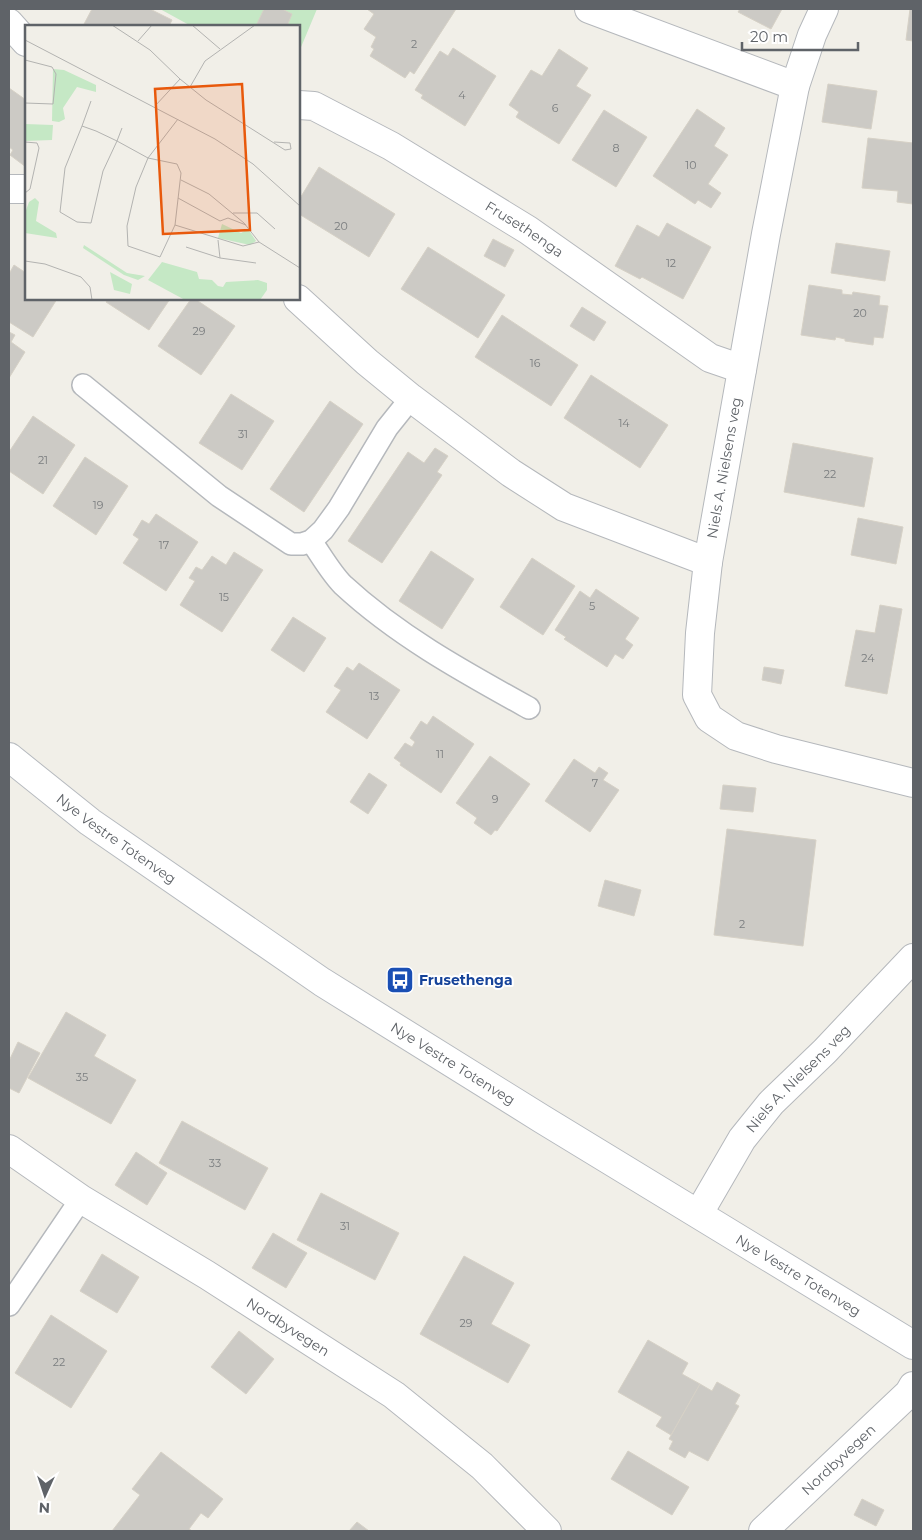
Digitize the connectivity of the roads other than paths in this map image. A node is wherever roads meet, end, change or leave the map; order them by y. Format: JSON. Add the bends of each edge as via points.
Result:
{"nodes":[{"id":1,"x":588,"y":9,"type":"edge"},
{"id":2,"x":824,"y":9,"type":"edge"},
{"id":3,"x":9,"y":23,"type":"edge"},
{"id":4,"x":25,"y":41,"type":"edge"},
{"id":5,"x":795,"y":86,"type":"junction"},
{"id":6,"x":300,"y":105,"type":"edge"},
{"id":7,"x":9,"y":189,"type":"edge"},
{"id":8,"x":25,"y":190,"type":"edge"},
{"id":9,"x":299,"y":300,"type":"edge"},
{"id":10,"x":742,"y":369,"type":"junction"},
{"id":11,"x":83,"y":385,"type":"dead end"},
{"id":12,"x":411,"y":398,"type":"junction"},
{"id":13,"x":311,"y":541,"type":"junction"},
{"id":14,"x":708,"y":562,"type":"junction"},
{"id":15,"x":529,"y":708,"type":"dead end"},
{"id":16,"x":9,"y":757,"type":"edge"},
{"id":17,"x":913,"y":783,"type":"edge"},
{"id":18,"x":913,"y":958,"type":"edge"},
{"id":19,"x":9,"y":1149,"type":"edge"},
{"id":20,"x":81,"y":1199,"type":"junction"},
{"id":21,"x":699,"y":1213,"type":"junction"},
{"id":22,"x":9,"y":1305,"type":"edge"},
{"id":23,"x":913,"y":1345,"type":"edge"},
{"id":24,"x":913,"y":1386,"type":"edge"},
{"id":25,"x":547,"y":1531,"type":"edge"},
{"id":26,"x":763,"y":1531,"type":"edge"}],
"edges":[{"from":1,"to":5,"type":"street"},
{"from":2,"to":5,"type":"street","name":"Niels A. Nielsens veg"},
{"from":3,"to":4,"type":"street"},
{"from":5,"to":10,"type":"street","name":"Niels A. Nielsens veg"},
{"from":6,"to":10,"type":"street","name":"Frusethenga","via":[[314,106],[391,146],[528,230],[710,358]]},
{"from":7,"to":8,"type":"street"},
{"from":9,"to":12,"type":"street"},
{"from":10,"to":14,"type":"street","name":"Niels A. Nielsens veg"},
{"from":11,"to":13,"type":"lane","via":[[219,496],[291,544]]},
{"from":12,"to":13,"type":"lane","via":[[387,428],[339,508]]},
{"from":12,"to":14,"type":"street","via":[[511,473],[564,506]]},
{"from":13,"to":15,"type":"lane","via":[[342,583],[392,625],[460,670]]},
{"from":14,"to":17,"type":"street","name":"Niels A. Nielsens veg","via":[[697,695],[709,718],[736,736],[776,749]]},
{"from":16,"to":21,"type":"street","name":"Nye Vestre Totenveg","via":[[90,822],[322,982]]},
{"from":18,"to":21,"type":"street","name":"Niels A. Nielsens veg","via":[[772,1103],[742,1139]]},
{"from":19,"to":20,"type":"street","name":"Nordbyvegen"},
{"from":20,"to":22,"type":"lane"},
{"from":20,"to":25,"type":"street","name":"Nordbyvegen","via":[[394,1395],[482,1466]]},
{"from":21,"to":23,"type":"street","name":"Nye Vestre Totenveg"},
{"from":24,"to":26,"type":"street","name":"Nordbyvegen"}]}
